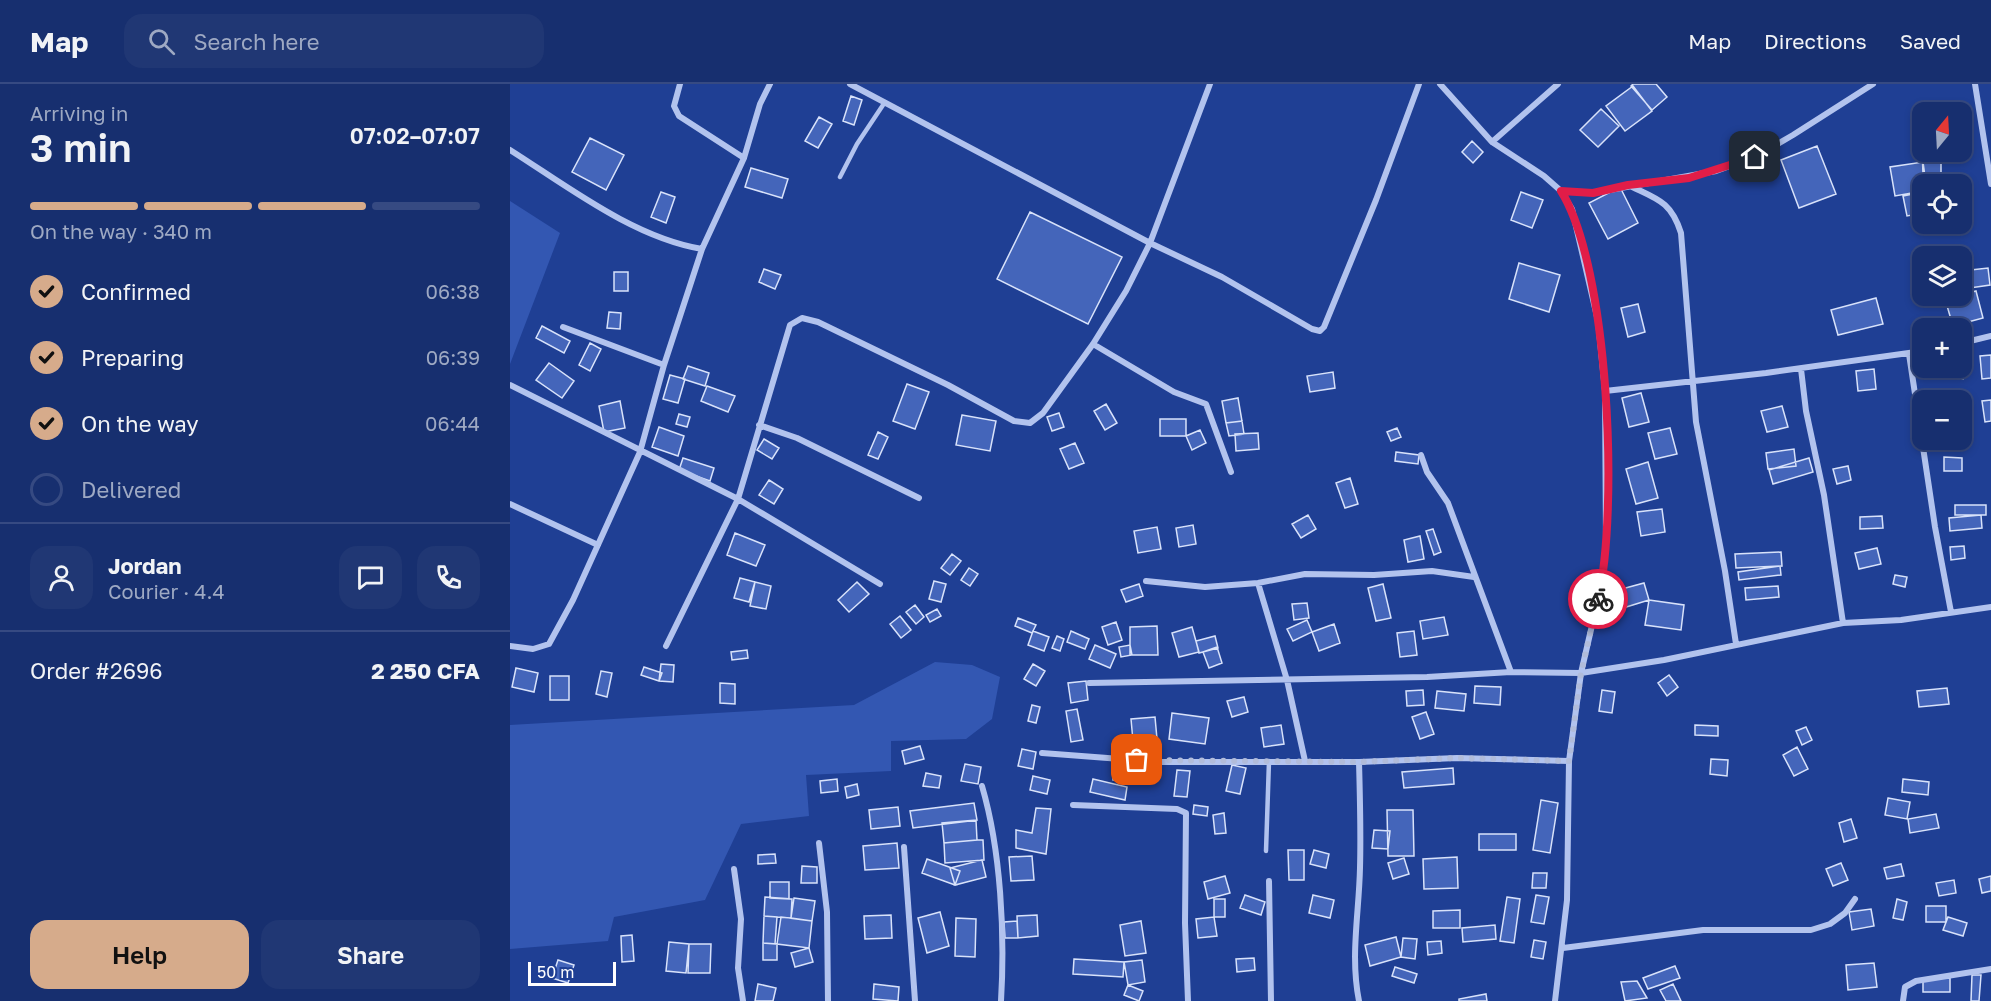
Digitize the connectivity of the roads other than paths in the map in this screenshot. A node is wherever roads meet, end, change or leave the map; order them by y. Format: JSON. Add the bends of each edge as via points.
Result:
{"nodes":[{"id":1,"x":680,"y":84,"type":"edge"},
{"id":2,"x":770,"y":84,"type":"edge"},
{"id":3,"x":850,"y":84,"type":"edge"},
{"id":4,"x":1210,"y":84,"type":"edge"},
{"id":5,"x":1419,"y":84,"type":"edge"},
{"id":6,"x":1440,"y":84,"type":"edge"},
{"id":7,"x":1558,"y":84,"type":"edge"},
{"id":8,"x":1873,"y":84,"type":"edge"},
{"id":9,"x":1975,"y":84,"type":"edge"},
{"id":10,"x":885,"y":102,"type":"junction"},
{"id":11,"x":1492,"y":142,"type":"junction"},
{"id":12,"x":510,"y":150,"type":"edge"},
{"id":13,"x":744,"y":158,"type":"junction"},
{"id":14,"x":840,"y":177,"type":"dead end"},
{"id":15,"x":1991,"y":184,"type":"edge"},
{"id":16,"x":1628,"y":185,"type":"junction"},
{"id":17,"x":1561,"y":191,"type":"junction"},
{"id":18,"x":1150,"y":243,"type":"junction"},
{"id":19,"x":702,"y":249,"type":"junction"},
{"id":20,"x":563,"y":327,"type":"dead end"},
{"id":21,"x":1991,"y":336,"type":"edge"},
{"id":22,"x":1972,"y":341,"type":"edge"},
{"id":23,"x":1094,"y":344,"type":"junction"},
{"id":24,"x":1912,"y":353,"type":"edge"},
{"id":25,"x":1909,"y":354,"type":"junction"},
{"id":26,"x":664,"y":365,"type":"junction"},
{"id":27,"x":1801,"y":369,"type":"junction"},
{"id":28,"x":1693,"y":382,"type":"junction"},
{"id":29,"x":510,"y":385,"type":"edge"},
{"id":30,"x":1605,"y":391,"type":"junction"},
{"id":31,"x":759,"y":425,"type":"junction"},
{"id":32,"x":640,"y":452,"type":"junction"},
{"id":33,"x":1422,"y":455,"type":"dead end"},
{"id":34,"x":1231,"y":472,"type":"dead end"},
{"id":35,"x":919,"y":498,"type":"dead end"},
{"id":36,"x":738,"y":499,"type":"junction"},
{"id":37,"x":510,"y":504,"type":"edge"},
{"id":38,"x":598,"y":545,"type":"junction"},
{"id":39,"x":1474,"y":577,"type":"junction"},
{"id":40,"x":1146,"y":581,"type":"dead end"},
{"id":41,"x":1258,"y":583,"type":"junction"},
{"id":42,"x":880,"y":584,"type":"dead end"},
{"id":43,"x":1991,"y":607,"type":"edge"},
{"id":44,"x":1951,"y":612,"type":"junction"},
{"id":45,"x":1843,"y":622,"type":"junction"},
{"id":46,"x":1736,"y":644,"type":"junction"},
{"id":47,"x":510,"y":646,"type":"edge"},
{"id":48,"x":666,"y":646,"type":"dead end"},
{"id":49,"x":1511,"y":672,"type":"junction"},
{"id":50,"x":1581,"y":673,"type":"junction"},
{"id":51,"x":1287,"y":680,"type":"junction"},
{"id":52,"x":1089,"y":683,"type":"dead end"},
{"id":53,"x":1042,"y":753,"type":"dead end"},
{"id":54,"x":1269,"y":761,"type":"junction"},
{"id":55,"x":1305,"y":761,"type":"junction"},
{"id":56,"x":1569,"y":761,"type":"junction"},
{"id":57,"x":1359,"y":762,"type":"junction"},
{"id":58,"x":982,"y":786,"type":"dead end"},
{"id":59,"x":1073,"y":805,"type":"dead end"},
{"id":60,"x":819,"y":843,"type":"dead end"},
{"id":61,"x":904,"y":847,"type":"dead end"},
{"id":62,"x":1266,"y":851,"type":"dead end"},
{"id":63,"x":734,"y":869,"type":"dead end"},
{"id":64,"x":1269,"y":881,"type":"dead end"},
{"id":65,"x":1854,"y":899,"type":"dead end"},
{"id":66,"x":1563,"y":948,"type":"junction"},
{"id":67,"x":1991,"y":969,"type":"edge"},
{"id":68,"x":743,"y":1001,"type":"edge"},
{"id":69,"x":828,"y":1001,"type":"edge"},
{"id":70,"x":915,"y":1001,"type":"edge"},
{"id":71,"x":1001,"y":1001,"type":"edge"},
{"id":72,"x":1188,"y":1001,"type":"edge"},
{"id":73,"x":1271,"y":1001,"type":"edge"},
{"id":74,"x":1359,"y":1001,"type":"edge"},
{"id":75,"x":1556,"y":1001,"type":"edge"},
{"id":76,"x":1903,"y":1001,"type":"edge"}],
"edges":[{"from":1,"to":13,"type":"street","via":[[674,106],[679,116]]},
{"from":2,"to":13,"type":"street"},
{"from":3,"to":10,"type":"street"},
{"from":4,"to":18,"type":"street"},
{"from":5,"to":18,"type":"street","via":[[1377,200],[1320,331]]},
{"from":6,"to":11,"type":"street"},
{"from":7,"to":11,"type":"street"},
{"from":8,"to":16,"type":"street","via":[[1755,157],[1689,178]]},
{"from":9,"to":15,"type":"street"},
{"from":10,"to":14,"type":"lane"},
{"from":10,"to":18,"type":"street"},
{"from":11,"to":17,"type":"street"},
{"from":12,"to":19,"type":"street","via":[[631,224],[680,245]]},
{"from":13,"to":19,"type":"street"},
{"from":16,"to":17,"type":"street","via":[[1593,193]]},
{"from":16,"to":28,"type":"street","via":[[1662,202],[1675,214],[1681,233]]},
{"from":17,"to":30,"type":"street","via":[[1572,209],[1586,263],[1598,321]]},
{"from":18,"to":23,"type":"street"},
{"from":19,"to":26,"type":"street"},
{"from":20,"to":26,"type":"street"},
{"from":21,"to":22,"type":"street"},
{"from":23,"to":31,"type":"street","via":[[1043,413],[1030,423],[1014,421],[818,322],[802,318],[790,325]]},
{"from":23,"to":34,"type":"street","via":[[1174,392],[1206,404]]},
{"from":24,"to":25,"type":"street"},
{"from":25,"to":27,"type":"street"},
{"from":25,"to":44,"type":"street"},
{"from":26,"to":32,"type":"street"},
{"from":27,"to":28,"type":"street"},
{"from":27,"to":45,"type":"street"},
{"from":28,"to":30,"type":"street"},
{"from":28,"to":46,"type":"street","via":[[1696,422]]},
{"from":29,"to":32,"type":"street"},
{"from":30,"to":50,"type":"street","via":[[1606,542],[1602,582]]},
{"from":31,"to":35,"type":"street","via":[[797,438]]},
{"from":31,"to":36,"type":"street"},
{"from":32,"to":36,"type":"street"},
{"from":32,"to":38,"type":"street"},
{"from":33,"to":39,"type":"street","via":[[1427,472],[1448,503]]},
{"from":36,"to":42,"type":"street"},
{"from":36,"to":48,"type":"street"},
{"from":37,"to":38,"type":"street"},
{"from":38,"to":47,"type":"street","via":[[549,644],[533,649]]},
{"from":39,"to":41,"type":"street","via":[[1432,571],[1305,574]]},
{"from":39,"to":49,"type":"street"},
{"from":40,"to":41,"type":"street","via":[[1205,587]]},
{"from":41,"to":51,"type":"street"},
{"from":43,"to":44,"type":"street"},
{"from":44,"to":45,"type":"street","via":[[1901,620]]},
{"from":45,"to":46,"type":"street"},
{"from":46,"to":50,"type":"street"},
{"from":49,"to":50,"type":"street"},
{"from":49,"to":51,"type":"street"},
{"from":50,"to":56,"type":"street"},
{"from":51,"to":52,"type":"street"},
{"from":51,"to":55,"type":"street"},
{"from":53,"to":54,"type":"street","via":[[1160,762]]},
{"from":54,"to":55,"type":"street"},
{"from":54,"to":62,"type":"lane"},
{"from":55,"to":57,"type":"street"},
{"from":56,"to":57,"type":"street","via":[[1457,758]]},
{"from":56,"to":66,"type":"street"},
{"from":57,"to":74,"type":"street","via":[[1360,869],[1354,977]]},
{"from":58,"to":71,"type":"street","via":[[996,859],[1003,970]]},
{"from":59,"to":72,"type":"street","via":[[1177,809],[1186,813]]},
{"from":60,"to":69,"type":"street","via":[[827,912]]},
{"from":61,"to":70,"type":"street"},
{"from":63,"to":68,"type":"street","via":[[741,919],[738,968]]},
{"from":64,"to":73,"type":"street"},
{"from":65,"to":66,"type":"street","via":[[1845,913],[1830,924],[1811,930],[1703,930]]},
{"from":66,"to":75,"type":"street"},
{"from":67,"to":76,"type":"street","via":[[1916,981],[1905,987]]}]}
